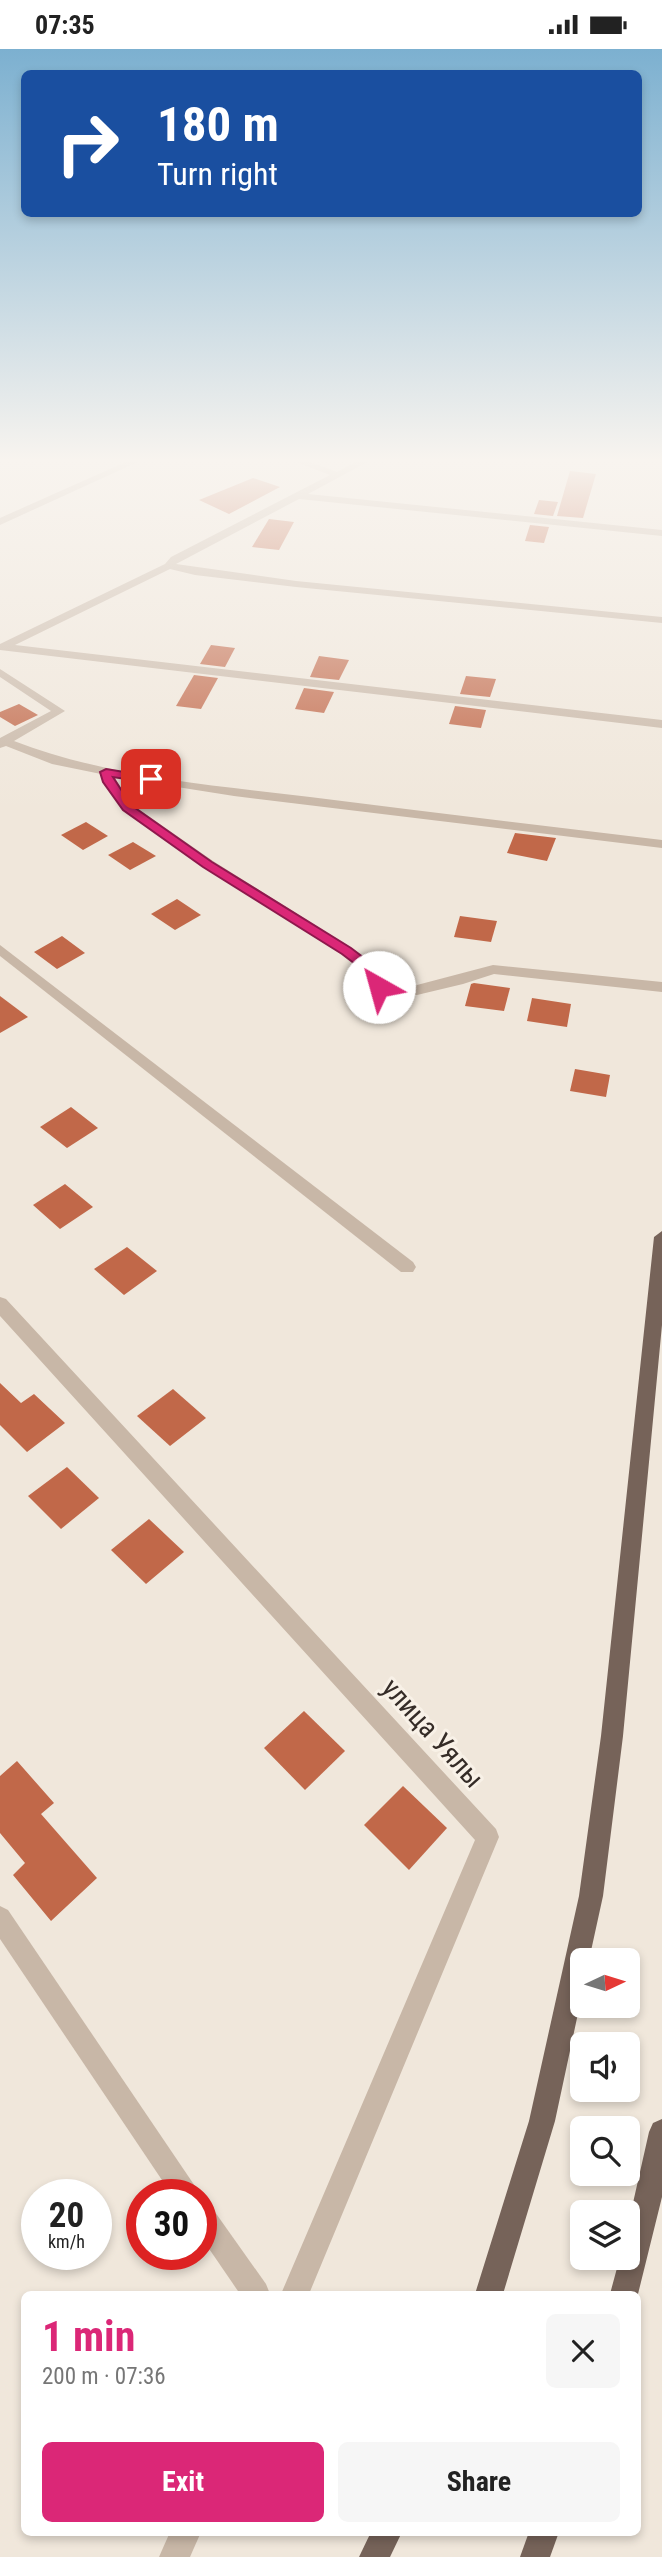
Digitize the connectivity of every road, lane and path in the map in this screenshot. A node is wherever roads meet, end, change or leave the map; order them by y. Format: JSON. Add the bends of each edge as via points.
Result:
{"nodes":[{"id":1,"x":146,"y":577,"type":"edge"},
{"id":2,"x":238,"y":577,"type":"edge"},
{"id":3,"x":662,"y":620,"type":"edge"},
{"id":4,"x":1,"y":647,"type":"edge"},
{"id":5,"x":0,"y":672,"type":"edge"},
{"id":6,"x":662,"y":724,"type":"edge"},
{"id":7,"x":2,"y":743,"type":"edge"},
{"id":8,"x":106,"y":772,"type":"junction"},
{"id":9,"x":662,"y":844,"type":"edge"},
{"id":10,"x":0,"y":949,"type":"edge"},
{"id":11,"x":662,"y":987,"type":"edge"},
{"id":12,"x":662,"y":1237,"type":"edge"},
{"id":13,"x":407,"y":1267,"type":"dead end"},
{"id":14,"x":0,"y":1304,"type":"edge"},
{"id":15,"x":0,"y":1918,"type":"edge"},
{"id":16,"x":662,"y":2132,"type":"edge"},
{"id":17,"x":177,"y":2179,"type":"edge"},
{"id":18,"x":217,"y":2237,"type":"edge"},
{"id":19,"x":254,"y":2291,"type":"edge"},
{"id":20,"x":296,"y":2291,"type":"edge"},
{"id":21,"x":490,"y":2291,"type":"edge"},
{"id":22,"x":625,"y":2291,"type":"edge"},
{"id":23,"x":184,"y":2536,"type":"edge"},
{"id":24,"x":385,"y":2536,"type":"edge"},
{"id":25,"x":542,"y":2536,"type":"edge"},
{"id":26,"x":174,"y":2557,"type":"edge"},
{"id":27,"x":374,"y":2557,"type":"edge"},
{"id":28,"x":534,"y":2557,"type":"edge"}],
"edges":[{"from":1,"to":4,"type":"street"},
{"from":2,"to":3,"type":"street"},
{"from":4,"to":6,"type":"street"},
{"from":5,"to":7,"type":"street","via":[[59,711]]},
{"from":7,"to":8,"type":"street"},
{"from":8,"to":9,"type":"street"},
{"from":8,"to":11,"type":"street","via":[[127,807],[346,951],[364,964],[379,987],[417,989],[493,969]]},
{"from":10,"to":13,"type":"street"},
{"from":12,"to":21,"type":"main road","via":[[591,1896],[542,2121]]},
{"from":14,"to":20,"type":"street","name":"улица Уялы","via":[[488,1837]]},
{"from":15,"to":17,"type":"street"},
{"from":16,"to":22,"type":"main road"},
{"from":18,"to":19,"type":"street"},
{"from":23,"to":26,"type":"street"},
{"from":24,"to":27,"type":"main road"},
{"from":25,"to":28,"type":"main road"}]}
